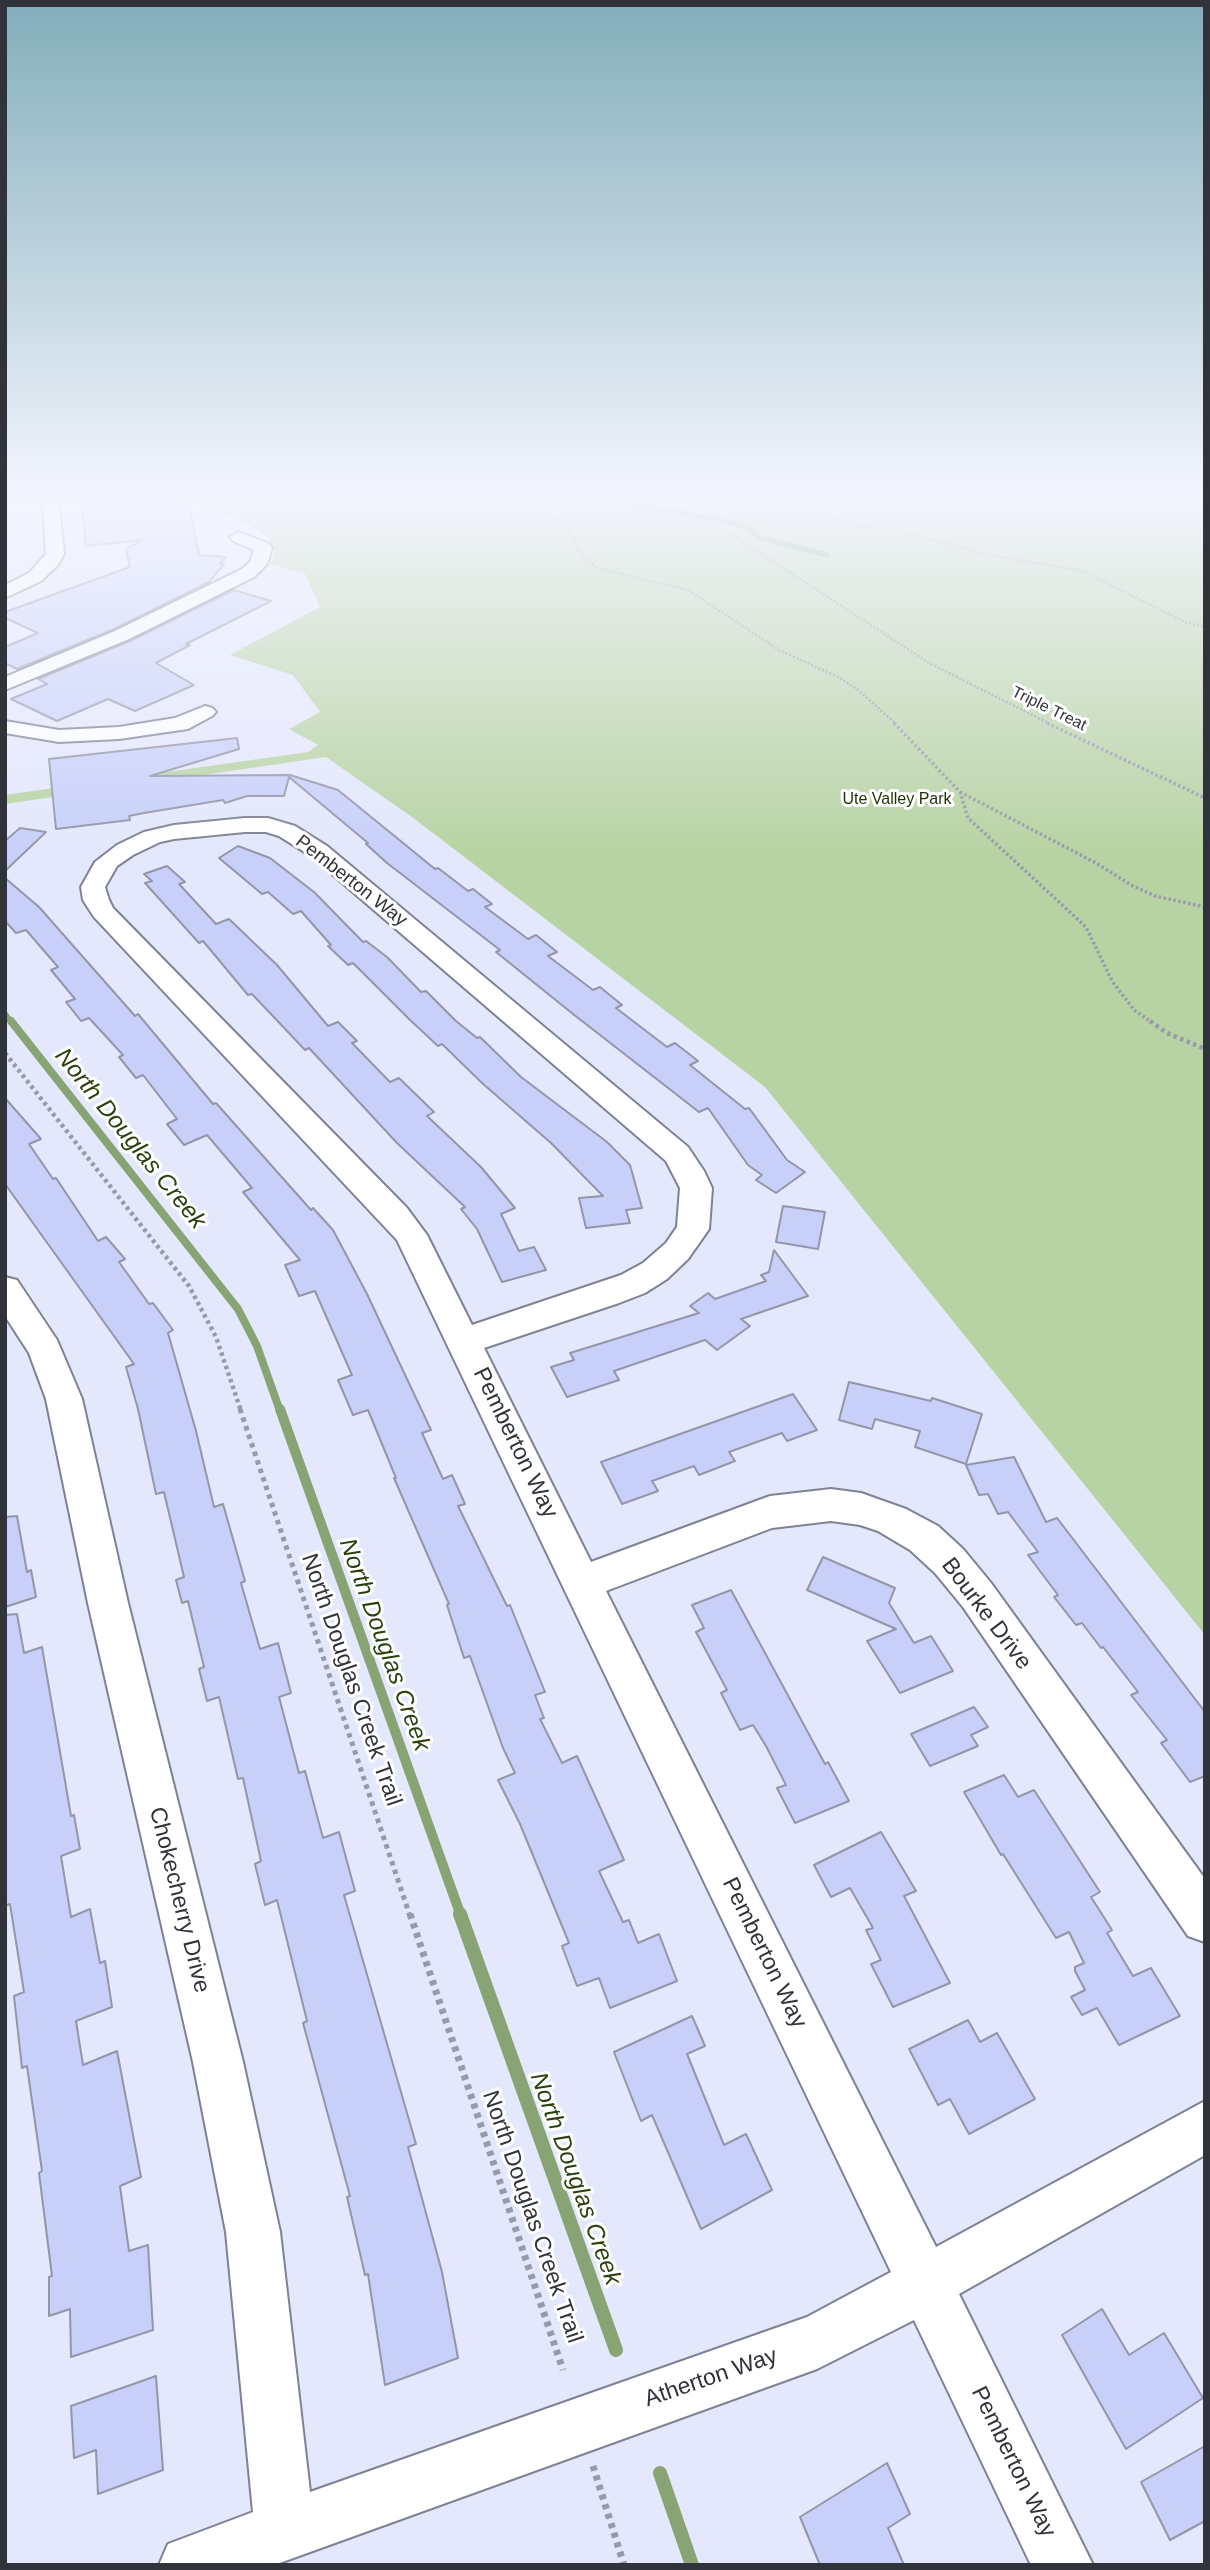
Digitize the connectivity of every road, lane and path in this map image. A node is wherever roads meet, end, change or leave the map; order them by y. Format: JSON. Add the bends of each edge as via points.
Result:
{"nodes":[{"id":1,"x":167,"y":613,"type":"edge"},
{"id":2,"x":723,"y":613,"type":"edge"},
{"id":3,"x":854,"y":613,"type":"edge"},
{"id":4,"x":1167,"y":613,"type":"edge"},
{"id":5,"x":1205,"y":627,"type":"edge"},
{"id":6,"x":5,"y":684,"type":"edge"},
{"id":7,"x":205,"y":712,"type":"dead end"},
{"id":8,"x":5,"y":727,"type":"edge"},
{"id":9,"x":960,"y":792,"type":"junction"},
{"id":10,"x":1205,"y":798,"type":"edge"},
{"id":11,"x":1205,"y":907,"type":"edge"},
{"id":12,"x":1205,"y":1049,"type":"edge"},
{"id":13,"x":5,"y":1054,"type":"edge"},
{"id":14,"x":5,"y":1289,"type":"edge"},
{"id":15,"x":465,"y":1341,"type":"junction"},
{"id":16,"x":583,"y":1582,"type":"junction"},
{"id":17,"x":1205,"y":1919,"type":"edge"},
{"id":18,"x":1205,"y":2126,"type":"edge"},
{"id":19,"x":925,"y":2283,"type":"junction"},
{"id":20,"x":563,"y":2370,"type":"dead end"},
{"id":21,"x":593,"y":2466,"type":"dead end"},
{"id":22,"x":285,"y":2529,"type":"junction"},
{"id":23,"x":188,"y":2565,"type":"edge"},
{"id":24,"x":624,"y":2565,"type":"edge"},
{"id":25,"x":1063,"y":2565,"type":"edge"}],
"edges":[{"from":1,"to":6,"type":"street"},
{"from":2,"to":9,"type":"path","via":[[779,650],[849,684],[901,729]]},
{"from":3,"to":10,"type":"path","name":"Triple Treat","via":[[929,663]]},
{"from":4,"to":5,"type":"path"},
{"from":7,"to":8,"type":"street","via":[[180,724],[120,733],[59,736]]},
{"from":9,"to":11,"type":"path","via":[[1131,885],[1155,896]]},
{"from":9,"to":12,"type":"path","via":[[968,818],[1086,927],[1112,981],[1134,1010],[1167,1033]]},
{"from":13,"to":20,"type":"path","name":"North Douglas Creek Trail","via":[[189,1286],[216,1336]]},
{"from":14,"to":22,"type":"street","name":"Chokecherry Drive","via":[[45,1349],[64,1399],[218,2062],[253,2232]]},
{"from":15,"to":15,"type":"street","name":"Pemberton Way","via":[[418,1247],[396,1216],[103,912],[93,887],[95,860],[174,832],[271,823],[287,831],[319,851],[677,1154],[696,1188],[703,1230],[633,1284]]},
{"from":15,"to":16,"type":"street","name":"Pemberton Way"},
{"from":16,"to":17,"type":"street","name":"Bourke Drive","via":[[770,1512],[831,1505],[878,1507],[924,1538],[977,1595]]},
{"from":16,"to":19,"type":"street","name":"Pemberton Way"},
{"from":18,"to":19,"type":"street","name":"Atherton Way"},
{"from":19,"to":22,"type":"street","name":"Atherton Way","via":[[817,2341]]},
{"from":19,"to":25,"type":"street","name":"Pemberton Way"},
{"from":21,"to":24,"type":"path"},
{"from":22,"to":23,"type":"street","name":"Atherton Way"}]}
